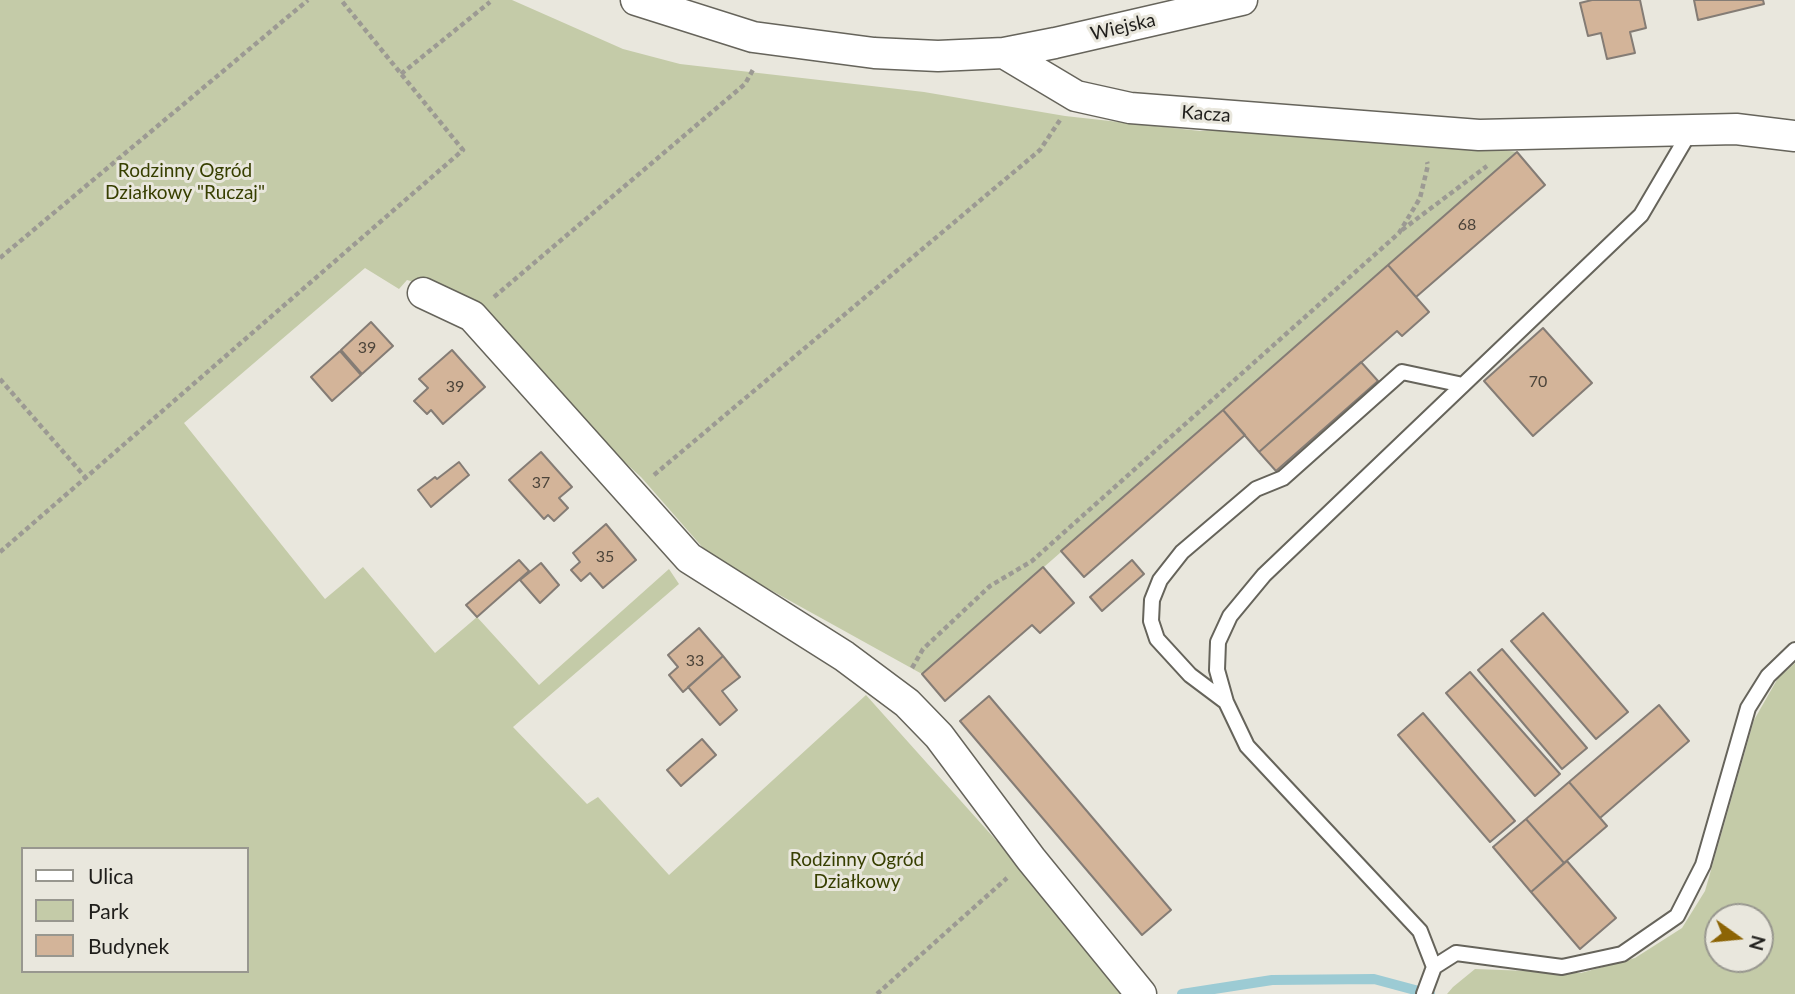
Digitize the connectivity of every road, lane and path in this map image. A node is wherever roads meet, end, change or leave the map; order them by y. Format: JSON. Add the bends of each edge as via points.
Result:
{"nodes":[{"id":1,"x":308,"y":0,"type":"edge"},
{"id":2,"x":341,"y":0,"type":"edge"},
{"id":3,"x":636,"y":0,"type":"edge"},
{"id":4,"x":1242,"y":0,"type":"edge"},
{"id":5,"x":490,"y":2,"type":"dead end"},
{"id":6,"x":770,"y":40,"type":"junction"},
{"id":7,"x":1004,"y":53,"type":"junction"},
{"id":8,"x":401,"y":74,"type":"junction"},
{"id":9,"x":1076,"y":96,"type":"junction"},
{"id":10,"x":1420,"y":130,"type":"junction"},
{"id":11,"x":1691,"y":130,"type":"junction"},
{"id":12,"x":1530,"y":133,"type":"junction"},
{"id":13,"x":1795,"y":136,"type":"edge"},
{"id":14,"x":1399,"y":233,"type":"junction"},
{"id":15,"x":0,"y":258,"type":"edge"},
{"id":16,"x":424,"y":293,"type":"dead end"},
{"id":17,"x":472,"y":316,"type":"junction"},
{"id":18,"x":0,"y":379,"type":"edge"},
{"id":19,"x":1463,"y":385,"type":"junction"},
{"id":20,"x":86,"y":478,"type":"junction"},
{"id":21,"x":632,"y":494,"type":"junction"},
{"id":22,"x":0,"y":552,"type":"edge"},
{"id":23,"x":1795,"y":650,"type":"edge"},
{"id":24,"x":907,"y":702,"type":"junction"},
{"id":25,"x":1226,"y":702,"type":"junction"},
{"id":26,"x":1009,"y":876,"type":"dead end"},
{"id":27,"x":1434,"y":967,"type":"junction"},
{"id":28,"x":877,"y":994,"type":"edge"},
{"id":29,"x":1141,"y":994,"type":"edge"},
{"id":30,"x":1424,"y":994,"type":"edge"}],
"edges":[{"from":1,"to":15,"type":"path"},
{"from":2,"to":8,"type":"path"},
{"from":3,"to":6,"type":"street"},
{"from":4,"to":7,"type":"street","name":"Wiejska"},
{"from":5,"to":8,"type":"path"},
{"from":6,"to":7,"type":"street","via":[[874,54]]},
{"from":6,"to":17,"type":"path","via":[[745,84]]},
{"from":7,"to":9,"type":"street","name":"Kacza"},
{"from":8,"to":20,"type":"path","via":[[463,150]]},
{"from":9,"to":10,"type":"street","name":"Kacza","via":[[1130,108]]},
{"from":9,"to":21,"type":"path","via":[[1040,150]]},
{"from":10,"to":12,"type":"street","name":"Kacza"},
{"from":10,"to":14,"type":"path","via":[[1428,165],[1420,198]]},
{"from":11,"to":12,"type":"street","name":"Kacza"},
{"from":11,"to":13,"type":"street","name":"Kacza","via":[[1736,129]]},
{"from":11,"to":19,"type":"lane","via":[[1641,215]]},
{"from":12,"to":14,"type":"path"},
{"from":14,"to":24,"type":"path","via":[[1032,561],[990,586],[923,649],[907,677]]},
{"from":16,"to":17,"type":"street"},
{"from":17,"to":21,"type":"street"},
{"from":18,"to":20,"type":"path"},
{"from":19,"to":25,"type":"lane","via":[[1264,575],[1230,615],[1218,642],[1217,670]]},
{"from":19,"to":25,"type":"lane","via":[[1402,372],[1283,478],[1256,489],[1182,552],[1160,580],[1152,600],[1151,621],[1157,639],[1190,675]]},
{"from":20,"to":22,"type":"path"},
{"from":21,"to":24,"type":"street","via":[[689,558],[844,656]]},
{"from":23,"to":27,"type":"lane","via":[[1768,676],[1748,708],[1703,865],[1678,916],[1622,954],[1562,967],[1456,953]]},
{"from":24,"to":29,"type":"street","via":[[939,736]]},
{"from":25,"to":27,"type":"lane","via":[[1247,746],[1420,931]]},
{"from":26,"to":28,"type":"path"},
{"from":27,"to":30,"type":"lane"}]}
